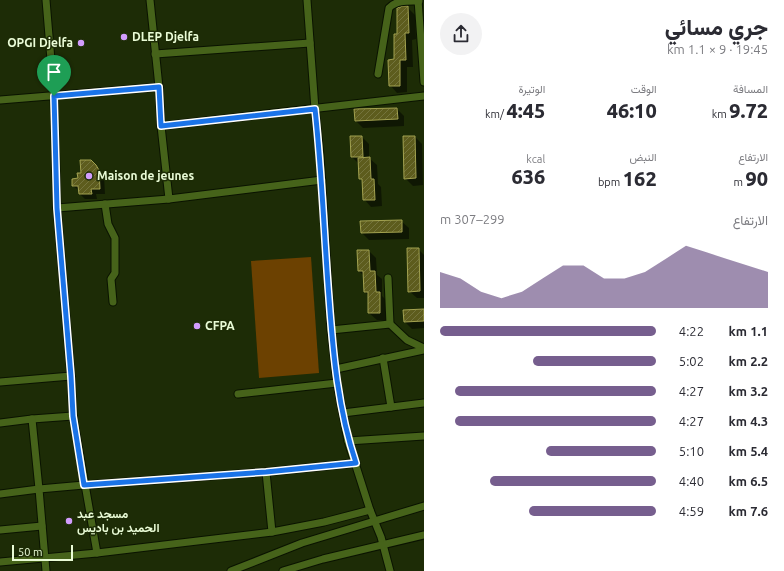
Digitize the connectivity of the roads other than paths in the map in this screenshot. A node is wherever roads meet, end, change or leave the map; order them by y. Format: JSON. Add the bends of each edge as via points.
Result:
{"nodes":[{"id":1,"x":46,"y":0,"type":"edge"},
{"id":2,"x":150,"y":0,"type":"edge"},
{"id":3,"x":306,"y":0,"type":"edge"},
{"id":4,"x":420,"y":4,"type":"edge"},
{"id":5,"x":310,"y":43,"type":"junction"},
{"id":6,"x":155,"y":54,"type":"junction"},
{"id":7,"x":423,"y":58,"type":"edge"},
{"id":8,"x":378,"y":74,"type":"dead end"},
{"id":9,"x":424,"y":82,"type":"edge"},
{"id":10,"x":159,"y":87,"type":"junction"},
{"id":11,"x":54,"y":96,"type":"junction"},
{"id":12,"x":424,"y":96,"type":"edge"},
{"id":13,"x":0,"y":100,"type":"edge"},
{"id":14,"x":315,"y":109,"type":"junction"},
{"id":15,"x":161,"y":126,"type":"junction"},
{"id":16,"x":322,"y":180,"type":"junction"},
{"id":17,"x":169,"y":199,"type":"junction"},
{"id":18,"x":105,"y":204,"type":"junction"},
{"id":19,"x":57,"y":208,"type":"junction"},
{"id":20,"x":388,"y":278,"type":"dead end"},
{"id":21,"x":113,"y":302,"type":"dead end"},
{"id":22,"x":390,"y":324,"type":"junction"},
{"id":23,"x":331,"y":330,"type":"junction"},
{"id":24,"x":424,"y":349,"type":"edge"},
{"id":25,"x":383,"y":358,"type":"junction"},
{"id":26,"x":336,"y":369,"type":"junction"},
{"id":27,"x":71,"y":376,"type":"junction"},
{"id":28,"x":0,"y":382,"type":"edge"},
{"id":29,"x":337,"y":383,"type":"junction"},
{"id":30,"x":238,"y":394,"type":"dead end"},
{"id":31,"x":424,"y":403,"type":"edge"},
{"id":32,"x":391,"y":407,"type":"junction"},
{"id":33,"x":343,"y":413,"type":"junction"},
{"id":34,"x":73,"y":416,"type":"junction"},
{"id":35,"x":32,"y":419,"type":"junction"},
{"id":36,"x":0,"y":423,"type":"edge"},
{"id":37,"x":424,"y":436,"type":"edge"},
{"id":38,"x":348,"y":441,"type":"junction"},
{"id":39,"x":356,"y":463,"type":"junction"},
{"id":40,"x":266,"y":472,"type":"junction"},
{"id":41,"x":84,"y":485,"type":"junction"},
{"id":42,"x":39,"y":489,"type":"junction"},
{"id":43,"x":0,"y":494,"type":"edge"},
{"id":44,"x":424,"y":506,"type":"edge"},
{"id":45,"x":370,"y":510,"type":"junction"},
{"id":46,"x":376,"y":523,"type":"junction"},
{"id":47,"x":42,"y":526,"type":"junction"},
{"id":48,"x":0,"y":530,"type":"edge"},
{"id":49,"x":272,"y":532,"type":"junction"},
{"id":50,"x":424,"y":535,"type":"edge"},
{"id":51,"x":382,"y":541,"type":"junction"},
{"id":52,"x":97,"y":553,"type":"junction"},
{"id":53,"x":44,"y":558,"type":"junction"},
{"id":54,"x":0,"y":562,"type":"edge"},
{"id":55,"x":46,"y":571,"type":"edge"},
{"id":56,"x":231,"y":571,"type":"edge"},
{"id":57,"x":283,"y":571,"type":"edge"},
{"id":58,"x":390,"y":571,"type":"edge"}],
"edges":[{"from":1,"to":11,"type":"street"},
{"from":2,"to":6,"type":"street"},
{"from":3,"to":5,"type":"street"},
{"from":4,"to":7,"type":"street"},
{"from":4,"to":8,"type":"street","via":[[396,2],[388,8]]},
{"from":5,"to":6,"type":"street"},
{"from":5,"to":14,"type":"street"},
{"from":6,"to":10,"type":"street"},
{"from":7,"to":9,"type":"street"},
{"from":10,"to":11,"type":"street"},
{"from":10,"to":15,"type":"street"},
{"from":11,"to":13,"type":"street"},
{"from":11,"to":19,"type":"street"},
{"from":12,"to":14,"type":"street"},
{"from":14,"to":15,"type":"street"},
{"from":14,"to":16,"type":"street"},
{"from":15,"to":17,"type":"street"},
{"from":16,"to":17,"type":"street"},
{"from":16,"to":23,"type":"street"},
{"from":17,"to":18,"type":"street"},
{"from":18,"to":19,"type":"street"},
{"from":18,"to":21,"type":"street","via":[[108,224],[115,238],[115,273],[111,279]]},
{"from":19,"to":27,"type":"street"},
{"from":20,"to":22,"type":"street"},
{"from":22,"to":23,"type":"street"},
{"from":22,"to":24,"type":"street","via":[[407,340]]},
{"from":23,"to":26,"type":"street"},
{"from":24,"to":25,"type":"street"},
{"from":25,"to":26,"type":"street"},
{"from":25,"to":32,"type":"street"},
{"from":26,"to":29,"type":"street"},
{"from":27,"to":28,"type":"street"},
{"from":27,"to":34,"type":"street"},
{"from":29,"to":30,"type":"street"},
{"from":29,"to":33,"type":"street"},
{"from":31,"to":32,"type":"street"},
{"from":32,"to":33,"type":"street"},
{"from":33,"to":38,"type":"street"},
{"from":34,"to":35,"type":"street"},
{"from":34,"to":41,"type":"street"},
{"from":35,"to":36,"type":"street"},
{"from":35,"to":42,"type":"street"},
{"from":37,"to":38,"type":"street"},
{"from":38,"to":39,"type":"street"},
{"from":39,"to":40,"type":"street"},
{"from":39,"to":45,"type":"street"},
{"from":40,"to":41,"type":"street"},
{"from":40,"to":49,"type":"street"},
{"from":41,"to":42,"type":"street"},
{"from":41,"to":52,"type":"street"},
{"from":42,"to":43,"type":"street"},
{"from":42,"to":47,"type":"street"},
{"from":44,"to":46,"type":"street"},
{"from":45,"to":46,"type":"street"},
{"from":45,"to":49,"type":"street"},
{"from":46,"to":51,"type":"street"},
{"from":46,"to":56,"type":"street","via":[[302,543]]},
{"from":47,"to":48,"type":"street"},
{"from":47,"to":53,"type":"street"},
{"from":49,"to":52,"type":"street"},
{"from":50,"to":51,"type":"street"},
{"from":51,"to":57,"type":"street"},
{"from":51,"to":58,"type":"street"},
{"from":52,"to":53,"type":"street"},
{"from":53,"to":54,"type":"street"},
{"from":53,"to":55,"type":"street"}]}
